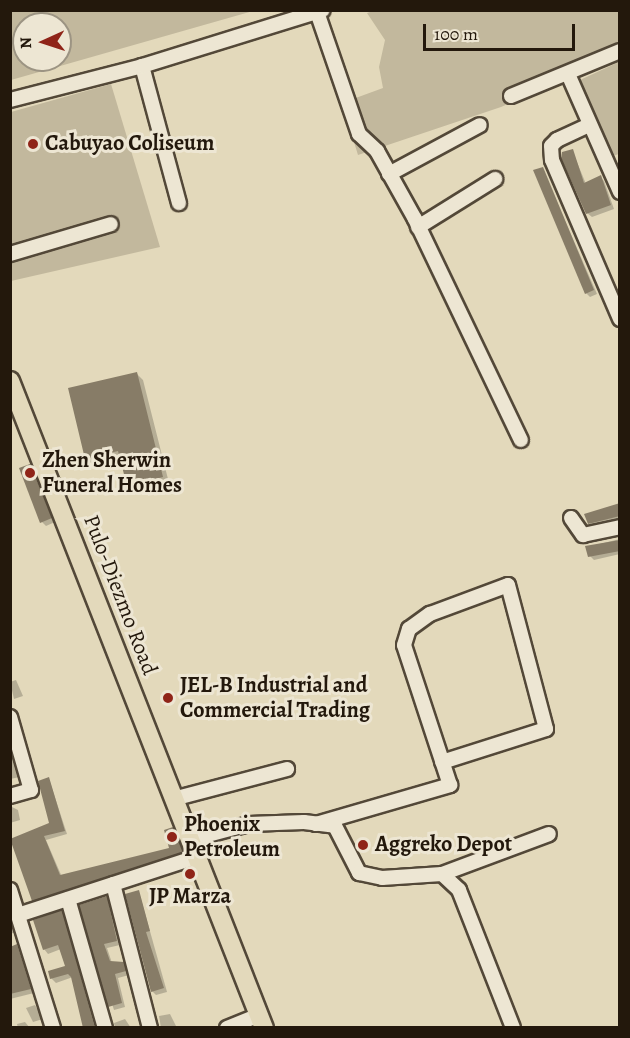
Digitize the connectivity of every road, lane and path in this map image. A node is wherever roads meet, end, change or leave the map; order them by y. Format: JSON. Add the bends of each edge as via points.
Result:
{"nodes":[{"id":1,"x":320,"y":11,"type":"edge"},
{"id":2,"x":620,"y":51,"type":"edge"},
{"id":3,"x":142,"y":66,"type":"junction"},
{"id":4,"x":568,"y":74,"type":"junction"},
{"id":5,"x":511,"y":96,"type":"dead end"},
{"id":6,"x":10,"y":100,"type":"edge"},
{"id":7,"x":480,"y":125,"type":"dead end"},
{"id":8,"x":587,"y":126,"type":"junction"},
{"id":9,"x":613,"y":160,"type":"edge"},
{"id":10,"x":389,"y":174,"type":"junction"},
{"id":11,"x":495,"y":179,"type":"dead end"},
{"id":12,"x":620,"y":192,"type":"edge"},
{"id":13,"x":179,"y":203,"type":"dead end"},
{"id":14,"x":111,"y":224,"type":"dead end"},
{"id":15,"x":418,"y":227,"type":"junction"},
{"id":16,"x":10,"y":254,"type":"edge"},
{"id":17,"x":620,"y":320,"type":"edge"},
{"id":18,"x":10,"y":381,"type":"edge"},
{"id":19,"x":521,"y":440,"type":"dead end"},
{"id":20,"x":571,"y":518,"type":"dead end"},
{"id":21,"x":620,"y":527,"type":"edge"},
{"id":22,"x":10,"y":717,"type":"edge"},
{"id":23,"x":442,"y":762,"type":"junction"},
{"id":24,"x":287,"y":769,"type":"dead end"},
{"id":25,"x":10,"y":796,"type":"edge"},
{"id":26,"x":173,"y":799,"type":"junction"},
{"id":27,"x":316,"y":824,"type":"junction"},
{"id":28,"x":549,"y":834,"type":"dead end"},
{"id":29,"x":192,"y":849,"type":"junction"},
{"id":30,"x":442,"y":874,"type":"junction"},
{"id":31,"x":113,"y":884,"type":"junction"},
{"id":32,"x":10,"y":890,"type":"edge"},
{"id":33,"x":68,"y":899,"type":"junction"},
{"id":34,"x":18,"y":915,"type":"junction"},
{"id":35,"x":261,"y":1021,"type":"edge"},
{"id":36,"x":53,"y":1028,"type":"edge"},
{"id":37,"x":105,"y":1028,"type":"edge"},
{"id":38,"x":150,"y":1028,"type":"edge"},
{"id":39,"x":227,"y":1028,"type":"edge"},
{"id":40,"x":513,"y":1028,"type":"edge"}],
"edges":[{"from":1,"to":3,"type":"street"},
{"from":1,"to":10,"type":"street","via":[[359,134],[377,151]]},
{"from":2,"to":4,"type":"street"},
{"from":3,"to":6,"type":"street"},
{"from":3,"to":13,"type":"street"},
{"from":4,"to":5,"type":"street"},
{"from":4,"to":8,"type":"street"},
{"from":7,"to":10,"type":"street"},
{"from":8,"to":9,"type":"street"},
{"from":8,"to":17,"type":"street","via":[[557,140],[551,146],[552,160]]},
{"from":9,"to":12,"type":"street"},
{"from":10,"to":15,"type":"street"},
{"from":11,"to":15,"type":"street"},
{"from":14,"to":16,"type":"street"},
{"from":15,"to":19,"type":"street"},
{"from":18,"to":26,"type":"main road","name":"Pulo-Diezmo Road"},
{"from":20,"to":21,"type":"street","via":[[583,535]]},
{"from":22,"to":25,"type":"street","via":[[32,790]]},
{"from":23,"to":23,"type":"street","via":[[546,729],[508,585],[430,614],[409,629],[404,645]]},
{"from":23,"to":27,"type":"street","via":[[450,785]]},
{"from":24,"to":26,"type":"street"},
{"from":26,"to":29,"type":"main road","name":"Pulo-Diezmo Road"},
{"from":27,"to":29,"type":"street","via":[[249,824]]},
{"from":27,"to":30,"type":"street","via":[[335,826],[359,873],[382,878]]},
{"from":28,"to":30,"type":"street"},
{"from":29,"to":31,"type":"street"},
{"from":29,"to":35,"type":"main road","name":"Pulo-Diezmo Road"},
{"from":30,"to":40,"type":"street","via":[[459,890]]},
{"from":31,"to":33,"type":"street"},
{"from":31,"to":38,"type":"street"},
{"from":32,"to":34,"type":"street"},
{"from":33,"to":34,"type":"street"},
{"from":33,"to":37,"type":"street"},
{"from":34,"to":36,"type":"street"},
{"from":35,"to":39,"type":"street"}]}
